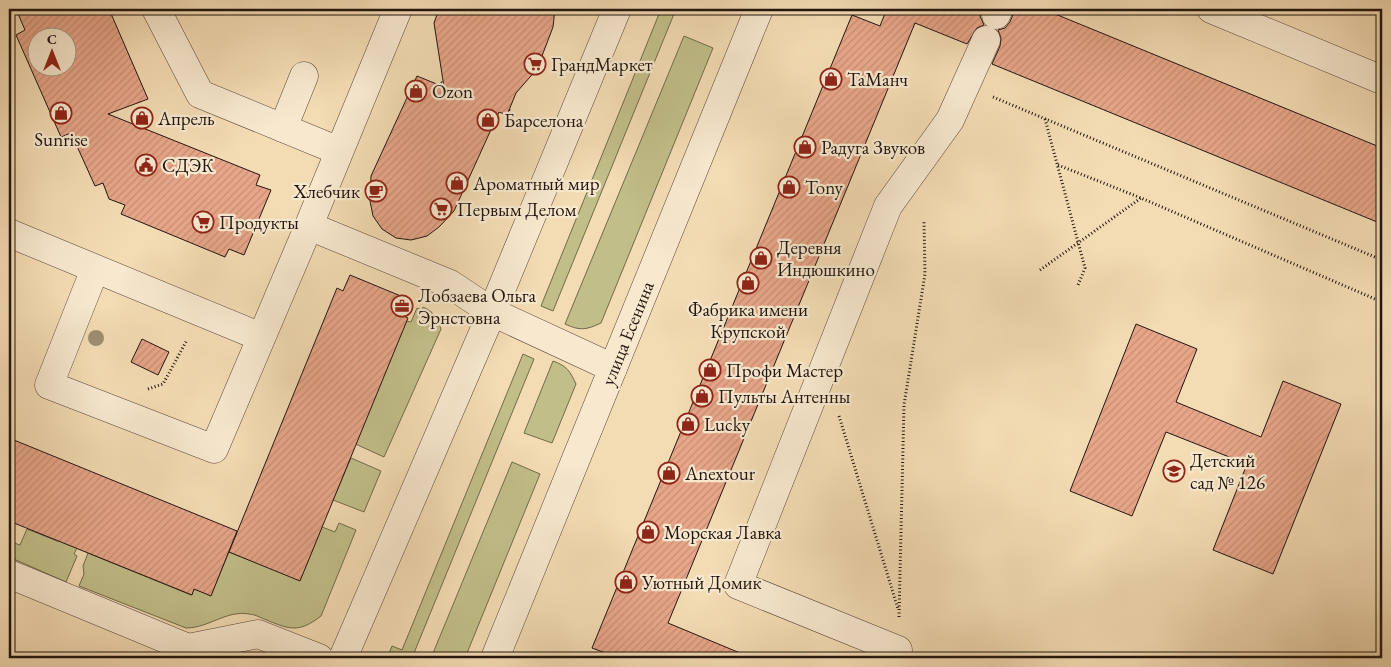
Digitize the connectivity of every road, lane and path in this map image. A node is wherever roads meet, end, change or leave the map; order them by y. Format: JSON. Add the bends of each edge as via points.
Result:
{"nodes":[{"id":1,"x":156,"y":9,"type":"edge"},
{"id":2,"x":398,"y":9,"type":"edge"},
{"id":3,"x":617,"y":9,"type":"edge"},
{"id":4,"x":759,"y":9,"type":"edge"},
{"id":5,"x":1211,"y":9,"type":"edge"},
{"id":6,"x":986,"y":40,"type":"dead end"},
{"id":7,"x":304,"y":76,"type":"dead end"},
{"id":8,"x":1382,"y":80,"type":"edge"},
{"id":9,"x":966,"y":86,"type":"junction"},
{"id":10,"x":1045,"y":119,"type":"junction"},
{"id":11,"x":283,"y":128,"type":"junction"},
{"id":12,"x":339,"y":151,"type":"junction"},
{"id":13,"x":1058,"y":165,"type":"junction"},
{"id":14,"x":1141,"y":198,"type":"junction"},
{"id":15,"x":924,"y":222,"type":"dead end"},
{"id":16,"x":308,"y":226,"type":"junction"},
{"id":17,"x":9,"y":233,"type":"edge"},
{"id":18,"x":1078,"y":243,"type":"junction"},
{"id":19,"x":1382,"y":260,"type":"edge"},
{"id":20,"x":95,"y":269,"type":"junction"},
{"id":21,"x":1040,"y":270,"type":"dead end"},
{"id":22,"x":1078,"y":285,"type":"dead end"},
{"id":23,"x":1382,"y":302,"type":"edge"},
{"id":24,"x":492,"y":312,"type":"junction"},
{"id":25,"x":202,"y":313,"type":"junction"},
{"id":26,"x":261,"y":337,"type":"junction"},
{"id":27,"x":613,"y":368,"type":"junction"},
{"id":28,"x":144,"y":390,"type":"dead end"},
{"id":29,"x":838,"y":415,"type":"dead end"},
{"id":30,"x":9,"y":574,"type":"edge"},
{"id":31,"x":899,"y":612,"type":"junction"},
{"id":32,"x":898,"y":650,"type":"joint"},
{"id":33,"x":318,"y":658,"type":"edge"},
{"id":34,"x":343,"y":658,"type":"edge"},
{"id":35,"x":496,"y":658,"type":"edge"}],
"edges":[{"from":1,"to":11,"type":"street","via":[[200,94]]},
{"from":2,"to":12,"type":"street"},
{"from":3,"to":24,"type":"street"},
{"from":4,"to":27,"type":"street","name":"улица Есенина"},
{"from":5,"to":8,"type":"street"},
{"from":6,"to":9,"type":"street"},
{"from":7,"to":11,"type":"street"},
{"from":9,"to":10,"type":"path"},
{"from":9,"to":32,"type":"street","via":[[950,120],[888,206],[738,585]]},
{"from":10,"to":13,"type":"path"},
{"from":10,"to":19,"type":"path"},
{"from":11,"to":12,"type":"street"},
{"from":12,"to":16,"type":"street"},
{"from":13,"to":14,"type":"path"},
{"from":13,"to":18,"type":"path"},
{"from":14,"to":18,"type":"path"},
{"from":14,"to":23,"type":"path"},
{"from":15,"to":31,"type":"path","via":[[925,274],[904,405]]},
{"from":16,"to":24,"type":"street","via":[[450,284]]},
{"from":16,"to":26,"type":"street"},
{"from":17,"to":20,"type":"street"},
{"from":18,"to":21,"type":"path"},
{"from":18,"to":22,"type":"path","via":[[1085,268]]},
{"from":20,"to":25,"type":"street"},
{"from":20,"to":26,"type":"street","via":[[48,385],[214,449]]},
{"from":24,"to":27,"type":"street"},
{"from":24,"to":34,"type":"street"},
{"from":25,"to":26,"type":"street"},
{"from":25,"to":28,"type":"path","via":[[163,384]]},
{"from":27,"to":35,"type":"street","name":"улица Есенина"},
{"from":29,"to":31,"type":"path"},
{"from":30,"to":33,"type":"street","via":[[188,648],[258,634]]},
{"from":31,"to":32,"type":"path"}]}
